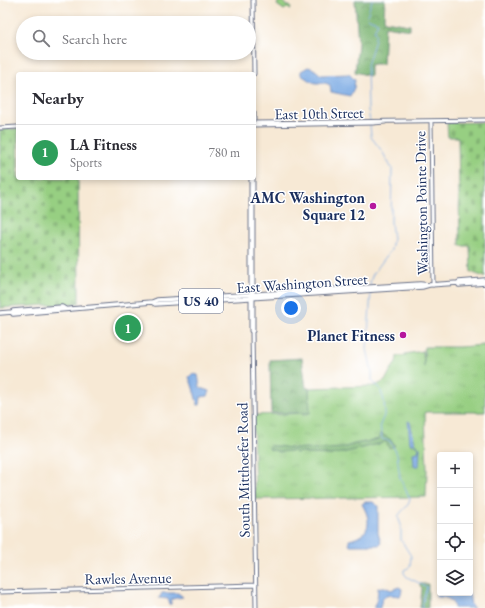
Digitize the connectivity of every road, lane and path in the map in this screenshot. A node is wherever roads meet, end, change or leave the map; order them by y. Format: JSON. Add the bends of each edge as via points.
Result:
{"nodes":[{"id":1,"x":253,"y":0,"type":"edge"},
{"id":2,"x":253,"y":16,"type":"edge"},
{"id":3,"x":254,"y":60,"type":"edge"},
{"id":4,"x":254,"y":72,"type":"edge"},
{"id":5,"x":485,"y":120,"type":"edge"},
{"id":6,"x":431,"y":121,"type":"junction"},
{"id":7,"x":256,"y":123,"type":"edge"},
{"id":8,"x":16,"y":127,"type":"edge"},
{"id":9,"x":0,"y":128,"type":"edge"},
{"id":10,"x":252,"y":180,"type":"edge"},
{"id":11,"x":485,"y":282,"type":"edge"},
{"id":12,"x":431,"y":285,"type":"junction"},
{"id":13,"x":251,"y":296,"type":"junction"},
{"id":14,"x":0,"y":313,"type":"edge"},
{"id":15,"x":252,"y":332,"type":"junction"},
{"id":16,"x":256,"y":585,"type":"junction"},
{"id":17,"x":0,"y":592,"type":"edge"},
{"id":18,"x":256,"y":608,"type":"edge"}],
"edges":[{"from":1,"to":2,"type":"main road"},
{"from":3,"to":4,"type":"main road"},
{"from":5,"to":6,"type":"main road","name":"East 10th Street"},
{"from":6,"to":7,"type":"main road","name":"East 10th Street"},
{"from":6,"to":12,"type":"main road","name":"Washington Pointe Drive"},
{"from":8,"to":9,"type":"main road"},
{"from":10,"to":13,"type":"main road"},
{"from":11,"to":12,"type":"main road","name":"East Washington Street","number":"US 40"},
{"from":12,"to":13,"type":"main road","name":"East Washington Street","number":"US 40"},
{"from":13,"to":14,"type":"main road","name":"East Washington Street","number":"US 40"},
{"from":13,"to":15,"type":"main road","name":"South Mitthoefer Road"},
{"from":13,"to":15,"type":"main road","name":"South Mitthoefer Road"},
{"from":15,"to":16,"type":"main road","name":"South Mitthoefer Road"},
{"from":16,"to":17,"type":"main road","name":"Rawles Avenue"},
{"from":16,"to":18,"type":"main road","name":"South Mitthoefer Road"}]}
